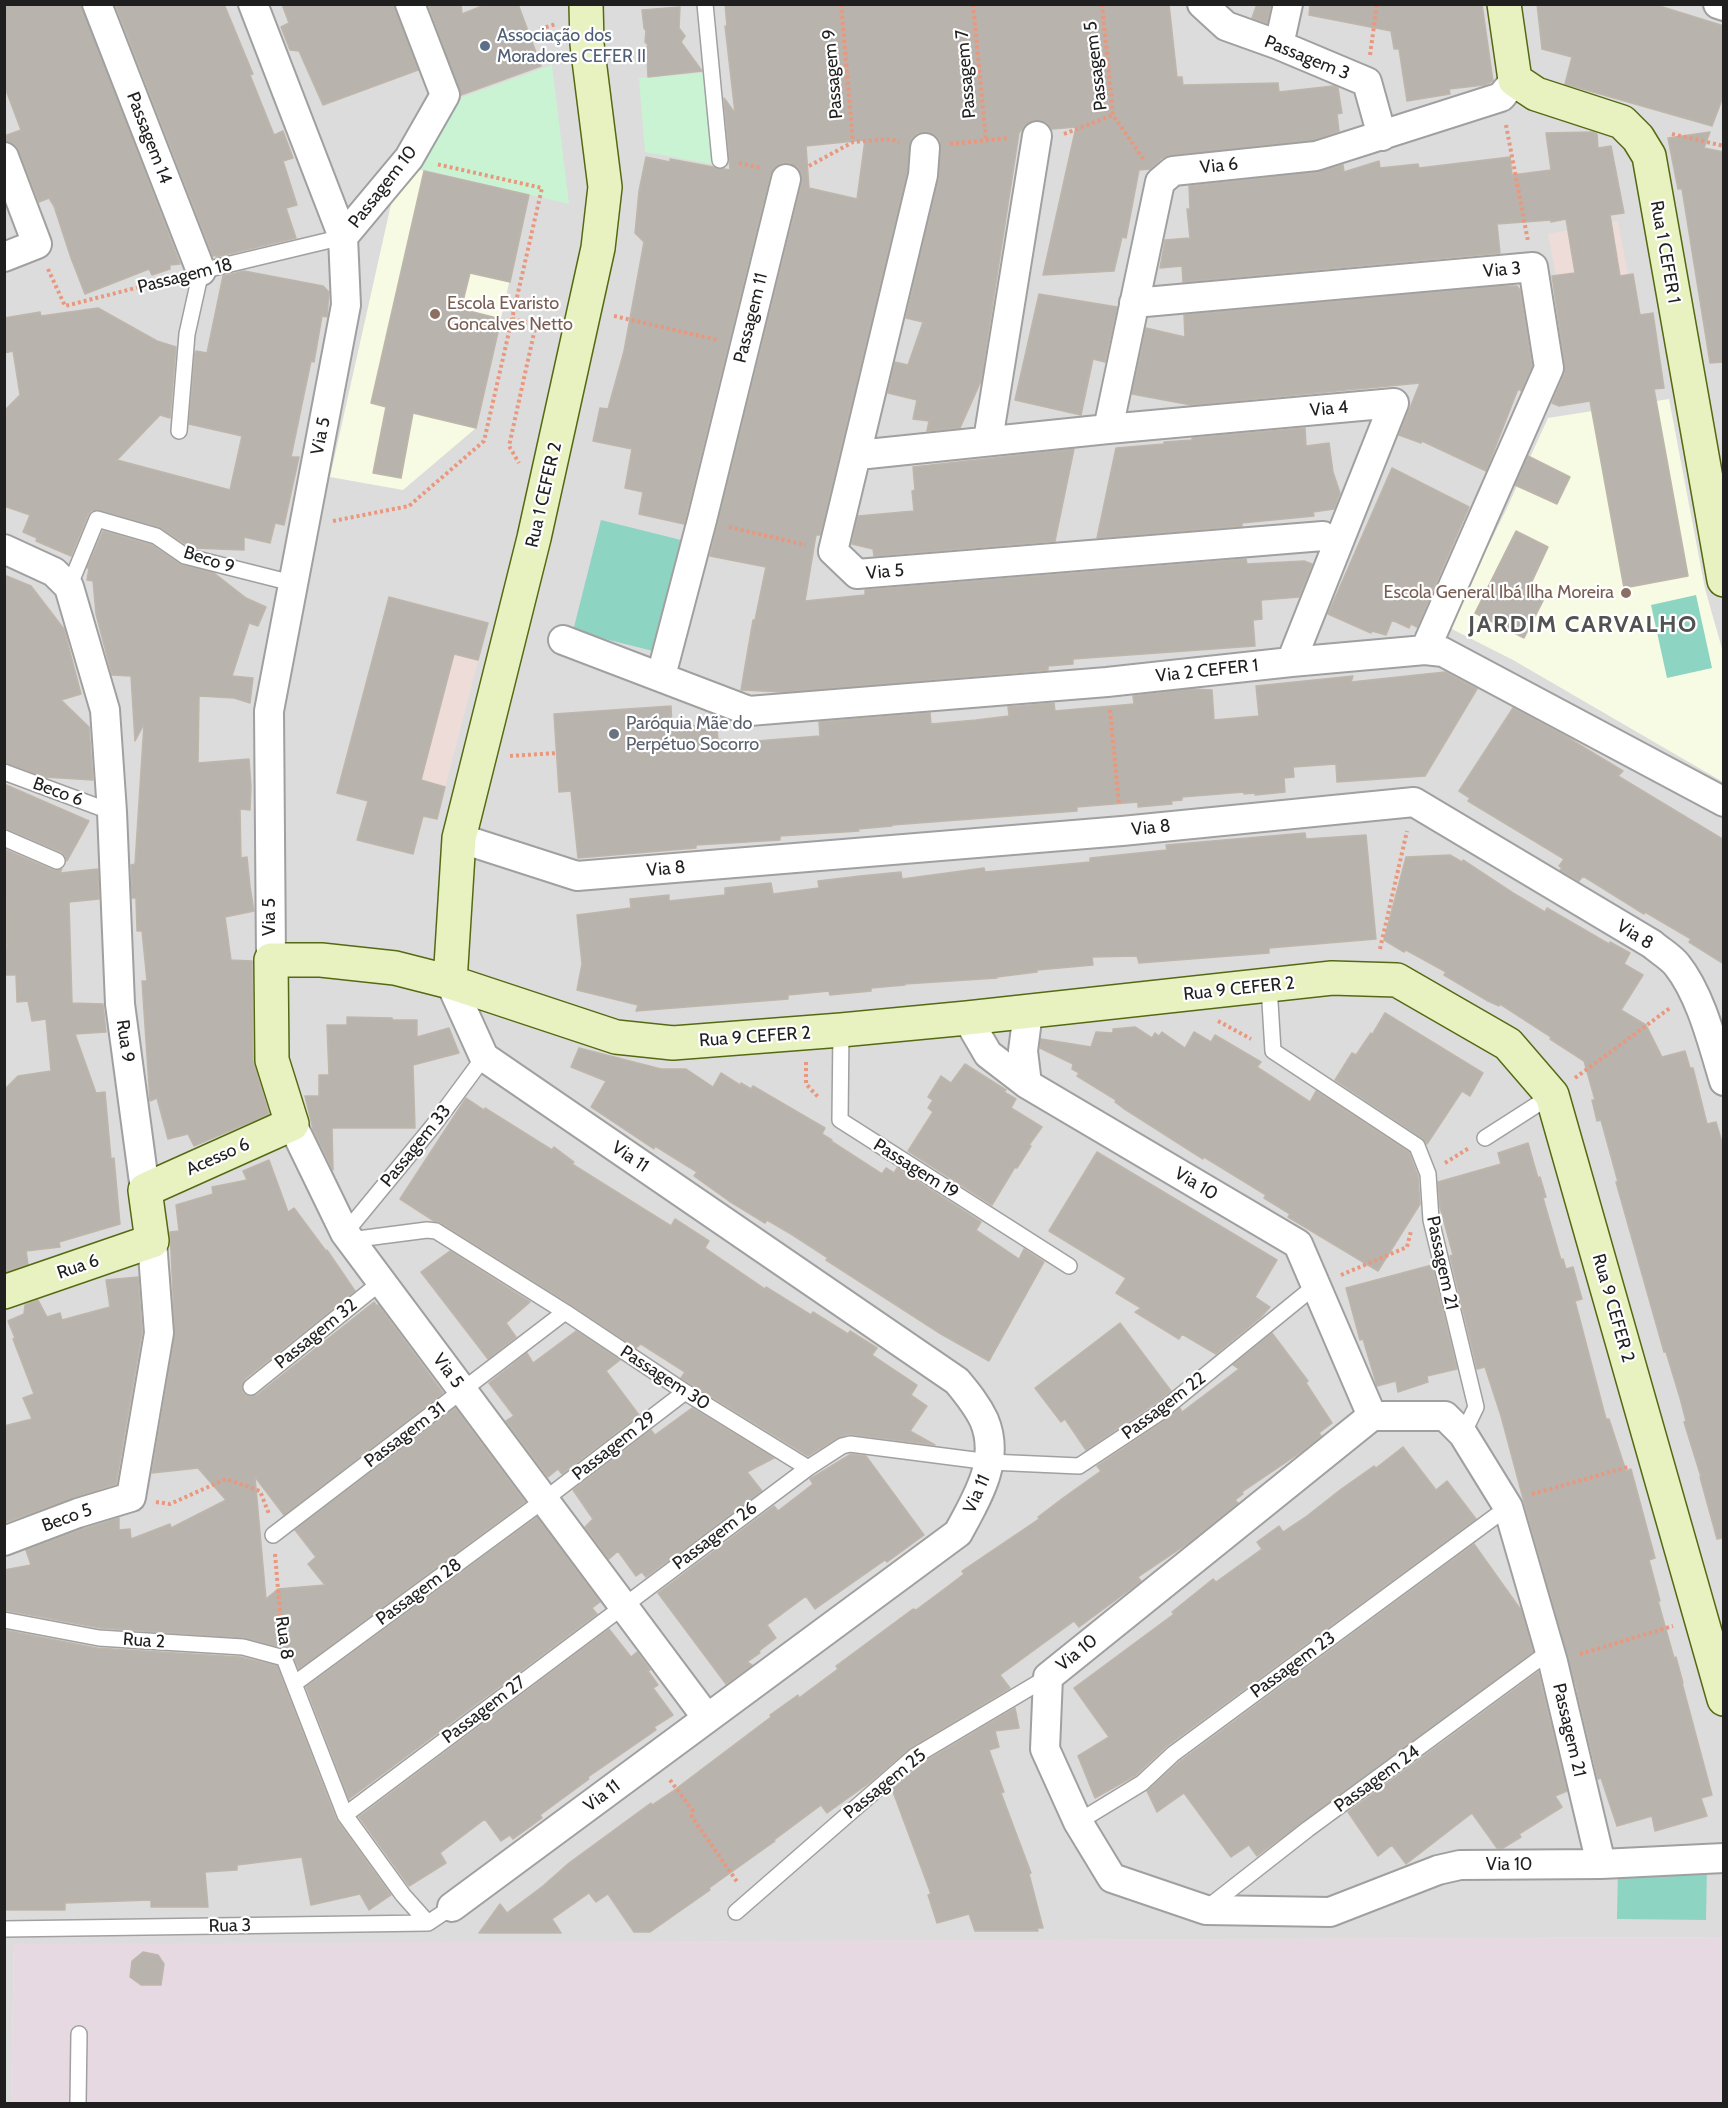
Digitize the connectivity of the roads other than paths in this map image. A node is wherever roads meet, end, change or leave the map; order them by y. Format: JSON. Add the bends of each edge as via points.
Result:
{"nodes":[{"id":1,"x":98,"y":4,"type":"edge"},
{"id":2,"x":253,"y":4,"type":"edge"},
{"id":3,"x":410,"y":4,"type":"edge"},
{"id":4,"x":586,"y":4,"type":"edge"},
{"id":5,"x":705,"y":4,"type":"edge"},
{"id":6,"x":1202,"y":4,"type":"edge"},
{"id":7,"x":1288,"y":4,"type":"edge"},
{"id":8,"x":1504,"y":4,"type":"edge"},
{"id":9,"x":1718,"y":4,"type":"edge"},
{"id":10,"x":1724,"y":6,"type":"edge"},
{"id":11,"x":1279,"y":45,"type":"junction"},
{"id":12,"x":1508,"y":89,"type":"junction"},
{"id":13,"x":1037,"y":136,"type":"dead end"},
{"id":14,"x":1382,"y":136,"type":"junction"},
{"id":15,"x":925,"y":148,"type":"dead end"},
{"id":16,"x":4,"y":157,"type":"edge"},
{"id":17,"x":720,"y":160,"type":"road end"},
{"id":18,"x":786,"y":179,"type":"road end"},
{"id":19,"x":343,"y":237,"type":"junction"},
{"id":20,"x":4,"y":257,"type":"edge"},
{"id":21,"x":201,"y":271,"type":"junction"},
{"id":22,"x":1134,"y":303,"type":"junction"},
{"id":23,"x":1108,"y":429,"type":"junction"},
{"id":24,"x":179,"y":431,"type":"dead end"},
{"id":25,"x":988,"y":440,"type":"junction"},
{"id":26,"x":858,"y":454,"type":"junction"},
{"id":27,"x":1323,"y":536,"type":"dead end"},
{"id":28,"x":4,"y":549,"type":"edge"},
{"id":29,"x":1724,"y":580,"type":"edge"},
{"id":30,"x":292,"y":584,"type":"junction"},
{"id":31,"x":69,"y":588,"type":"junction"},
{"id":32,"x":563,"y":640,"type":"dead end"},
{"id":33,"x":1425,"y":650,"type":"junction"},
{"id":34,"x":1291,"y":662,"type":"junction"},
{"id":35,"x":661,"y":676,"type":"junction"},
{"id":36,"x":4,"y":772,"type":"edge"},
{"id":37,"x":1724,"y":802,"type":"edge"},
{"id":38,"x":112,"y":812,"type":"junction"},
{"id":39,"x":4,"y":838,"type":"edge"},
{"id":40,"x":459,"y":838,"type":"junction"},
{"id":41,"x":57,"y":861,"type":"dead end"},
{"id":42,"x":271,"y":960,"type":"junction"},
{"id":43,"x":450,"y":982,"type":"junction"},
{"id":44,"x":1269,"y":986,"type":"junction"},
{"id":45,"x":1028,"y":1012,"type":"junction"},
{"id":46,"x":967,"y":1018,"type":"junction"},
{"id":47,"x":841,"y":1030,"type":"junction"},
{"id":48,"x":484,"y":1057,"type":"junction"},
{"id":49,"x":1724,"y":1081,"type":"edge"},
{"id":50,"x":1027,"y":1084,"type":"junction"},
{"id":51,"x":1552,"y":1095,"type":"junction"},
{"id":52,"x":292,"y":1124,"type":"junction"},
{"id":53,"x":1485,"y":1138,"type":"road end"},
{"id":54,"x":145,"y":1190,"type":"junction"},
{"id":55,"x":348,"y":1236,"type":"junction"},
{"id":56,"x":152,"y":1241,"type":"junction"},
{"id":57,"x":1069,"y":1266,"type":"dead end"},
{"id":58,"x":381,"y":1282,"type":"junction"},
{"id":59,"x":1315,"y":1286,"type":"junction"},
{"id":60,"x":4,"y":1292,"type":"edge"},
{"id":61,"x":565,"y":1312,"type":"junction"},
{"id":62,"x":251,"y":1387,"type":"dead end"},
{"id":63,"x":463,"y":1391,"type":"junction"},
{"id":64,"x":685,"y":1392,"type":"junction"},
{"id":65,"x":1372,"y":1416,"type":"junction"},
{"id":66,"x":1463,"y":1434,"type":"junction"},
{"id":67,"x":990,"y":1462,"type":"junction"},
{"id":68,"x":808,"y":1468,"type":"junction"},
{"id":69,"x":131,"y":1497,"type":"joint"},
{"id":70,"x":544,"y":1500,"type":"junction"},
{"id":71,"x":1508,"y":1507,"type":"junction"},
{"id":72,"x":273,"y":1535,"type":"road end"},
{"id":73,"x":4,"y":1541,"type":"edge"},
{"id":74,"x":623,"y":1605,"type":"junction"},
{"id":75,"x":4,"y":1620,"type":"edge"},
{"id":76,"x":1552,"y":1656,"type":"junction"},
{"id":77,"x":284,"y":1658,"type":"joint"},
{"id":78,"x":1048,"y":1677,"type":"junction"},
{"id":79,"x":294,"y":1684,"type":"junction"},
{"id":80,"x":1724,"y":1699,"type":"edge"},
{"id":81,"x":707,"y":1718,"type":"junction"},
{"id":82,"x":345,"y":1815,"type":"junction"},
{"id":83,"x":1078,"y":1822,"type":"junction"},
{"id":84,"x":1724,"y":1858,"type":"edge"},
{"id":85,"x":1601,"y":1864,"type":"junction"},
{"id":86,"x":452,"y":1907,"type":"joint"},
{"id":87,"x":1206,"y":1910,"type":"junction"},
{"id":88,"x":736,"y":1911,"type":"dead end"},
{"id":89,"x":428,"y":1923,"type":"junction"},
{"id":90,"x":4,"y":1929,"type":"edge"},
{"id":91,"x":79,"y":2034,"type":"dead end"},
{"id":92,"x":78,"y":2103,"type":"edge"}],
"edges":[{"from":1,"to":21,"type":"street","name":"Passagem 14"},
{"from":2,"to":19,"type":"street","name":"Via 5"},
{"from":3,"to":19,"type":"street","name":"Passagem 10","via":[[445,95],[410,158]]},
{"from":4,"to":40,"type":"street","name":"Rua 1 CEFER 2","via":[[606,187],[598,248],[548,476]]},
{"from":5,"to":17,"type":"lane"},
{"from":6,"to":11,"type":"street","name":"Passagem 3","via":[[1226,26]]},
{"from":7,"to":11,"type":"street"},
{"from":8,"to":12,"type":"street"},
{"from":9,"to":10,"type":"street"},
{"from":11,"to":14,"type":"street","name":"Passagem 3","via":[[1367,82]]},
{"from":12,"to":14,"type":"street","name":"Via 6"},
{"from":12,"to":29,"type":"street","name":"Rua 1 CEFER 1","via":[[1622,122],[1649,156]]},
{"from":13,"to":25,"type":"street"},
{"from":14,"to":22,"type":"street","name":"Via 6","via":[[1316,156],[1173,171],[1160,182]]},
{"from":15,"to":26,"type":"street","via":[[923,175]]},
{"from":16,"to":20,"type":"street","via":[[37,244]]},
{"from":18,"to":35,"type":"street","name":"Passagem 11"},
{"from":19,"to":21,"type":"lane","name":"Passagem 18"},
{"from":19,"to":30,"type":"street","name":"Via 5","via":[[346,305]]},
{"from":21,"to":24,"type":"lane","via":[[187,334]]},
{"from":22,"to":23,"type":"street"},
{"from":22,"to":33,"type":"street","name":"Via 3","via":[[1533,267],[1549,368]]},
{"from":23,"to":25,"type":"street","name":"Via 4"},
{"from":23,"to":34,"type":"street","name":"Via 4","via":[[1394,403]]},
{"from":25,"to":26,"type":"street","name":"Via 4"},
{"from":26,"to":27,"type":"street","name":"Via 5","via":[[833,551],[857,574]]},
{"from":28,"to":31,"type":"street","via":[[54,572]]},
{"from":30,"to":31,"type":"lane","name":"Beco 9","via":[[186,556],[156,536],[97,519]]},
{"from":30,"to":42,"type":"street","name":"Via 5","via":[[269,711]]},
{"from":31,"to":38,"type":"street","name":"Rua 9","via":[[105,710]]},
{"from":32,"to":35,"type":"street","name":"Via 2 CEFER 1"},
{"from":33,"to":34,"type":"street","name":"Via 2 CEFER 1"},
{"from":33,"to":37,"type":"street","name":"Via 2 CEFER 1","via":[[1443,652]]},
{"from":34,"to":35,"type":"street","name":"Via 2 CEFER 1","via":[[1107,682],[749,711]]},
{"from":36,"to":38,"type":"lane","name":"Beco 6"},
{"from":38,"to":54,"type":"street","name":"Rua 9","via":[[120,1004]]},
{"from":39,"to":41,"type":"lane"},
{"from":40,"to":43,"type":"street","name":"Rua 1 CEFER 2"},
{"from":40,"to":49,"type":"street","name":"Via 8","via":[[577,876],[1122,831],[1414,802],[1653,944],[1677,965],[1693,991]]},
{"from":42,"to":43,"type":"street","name":"Rua 9 CEFER 2","via":[[321,960],[395,968]]},
{"from":42,"to":52,"type":"street","name":"Via 5","via":[[272,1060]]},
{"from":43,"to":47,"type":"street","name":"Rua 9 CEFER 2","via":[[616,1037],[673,1043]]},
{"from":43,"to":48,"type":"street"},
{"from":44,"to":45,"type":"street","name":"Rua 9 CEFER 2"},
{"from":44,"to":51,"type":"street","name":"Rua 9 CEFER 2","via":[[1332,978],[1397,980],[1508,1044]]},
{"from":44,"to":66,"type":"lane","name":"Passagem 21","via":[[1273,1051],[1417,1146],[1428,1174],[1431,1220],[1476,1407]]},
{"from":45,"to":46,"type":"street","name":"Rua 9 CEFER 2"},
{"from":45,"to":50,"type":"street","via":[[1023,1051]]},
{"from":46,"to":47,"type":"street","name":"Rua 9 CEFER 2"},
{"from":46,"to":50,"type":"street","name":"Via 10","via":[[988,1054]]},
{"from":47,"to":57,"type":"lane","name":"Passagem 19","via":[[840,1120]]},
{"from":48,"to":55,"type":"lane","name":"Passagem 33"},
{"from":48,"to":67,"type":"street","name":"Via 11","via":[[957,1381],[984,1421]]},
{"from":50,"to":59,"type":"street","name":"Via 10","via":[[1298,1244]]},
{"from":51,"to":53,"type":"lane"},
{"from":51,"to":80,"type":"street","name":"Rua 9 CEFER 2"},
{"from":52,"to":54,"type":"street","name":"Acesso 6"},
{"from":52,"to":55,"type":"street","name":"Via 5"},
{"from":54,"to":56,"type":"street","name":"Rua 9"},
{"from":55,"to":58,"type":"street","name":"Via 5"},
{"from":55,"to":61,"type":"lane","name":"Passagem 30","via":[[431,1230]]},
{"from":56,"to":60,"type":"street","name":"Rua 6"},
{"from":56,"to":69,"type":"street","name":"Rua 9","via":[[159,1333]]},
{"from":58,"to":62,"type":"lane","name":"Passagem 32"},
{"from":58,"to":63,"type":"street","name":"Via 5"},
{"from":59,"to":65,"type":"street","name":"Via 10"},
{"from":59,"to":67,"type":"lane","name":"Passagem 22","via":[[1159,1413],[1079,1466]]},
{"from":61,"to":63,"type":"lane","name":"Passagem 31"},
{"from":61,"to":64,"type":"lane","name":"Passagem 30"},
{"from":63,"to":70,"type":"street","name":"Via 5"},
{"from":63,"to":72,"type":"lane","name":"Passagem 31"},
{"from":64,"to":68,"type":"lane","name":"Passagem 30"},
{"from":64,"to":70,"type":"lane","name":"Passagem 29"},
{"from":65,"to":66,"type":"street","name":"Passagem 21","via":[[1444,1416]]},
{"from":65,"to":78,"type":"street","name":"Via 10"},
{"from":66,"to":71,"type":"street","name":"Passagem 21"},
{"from":67,"to":68,"type":"lane","via":[[850,1444]]},
{"from":67,"to":81,"type":"street","name":"Via 11","via":[[958,1533]]},
{"from":68,"to":74,"type":"lane","name":"Passagem 26"},
{"from":69,"to":73,"type":"street","name":"Beco 5"},
{"from":70,"to":74,"type":"street","name":"Via 5"},
{"from":70,"to":79,"type":"lane","name":"Passagem 28"},
{"from":71,"to":76,"type":"street","name":"Passagem 21"},
{"from":71,"to":83,"type":"lane","name":"Passagem 23","via":[[1173,1755],[1142,1783]]},
{"from":74,"to":81,"type":"street","name":"Via 5"},
{"from":74,"to":82,"type":"lane","name":"Passagem 27"},
{"from":75,"to":77,"type":"lane","name":"Rua 2","via":[[99,1638],[243,1647]]},
{"from":76,"to":85,"type":"street","name":"Passagem 21"},
{"from":76,"to":87,"type":"lane","name":"Passagem 24","via":[[1308,1829]]},
{"from":77,"to":79,"type":"lane","name":"Rua 8"},
{"from":78,"to":83,"type":"street","name":"Via 10","via":[[1044,1749]]},
{"from":78,"to":88,"type":"lane","name":"Passagem 25","via":[[915,1756]]},
{"from":79,"to":82,"type":"lane","name":"Rua 8"},
{"from":81,"to":86,"type":"street","name":"Via 11"},
{"from":82,"to":89,"type":"lane","name":"Rua 8"},
{"from":83,"to":87,"type":"street","name":"Via 10","via":[[1112,1878]]},
{"from":84,"to":85,"type":"street","name":"Via 10"},
{"from":85,"to":87,"type":"street","name":"Via 10","via":[[1460,1865],[1330,1912]]},
{"from":86,"to":89,"type":"lane"},
{"from":89,"to":90,"type":"lane","name":"Rua 3"},
{"from":91,"to":92,"type":"lane"}]}
